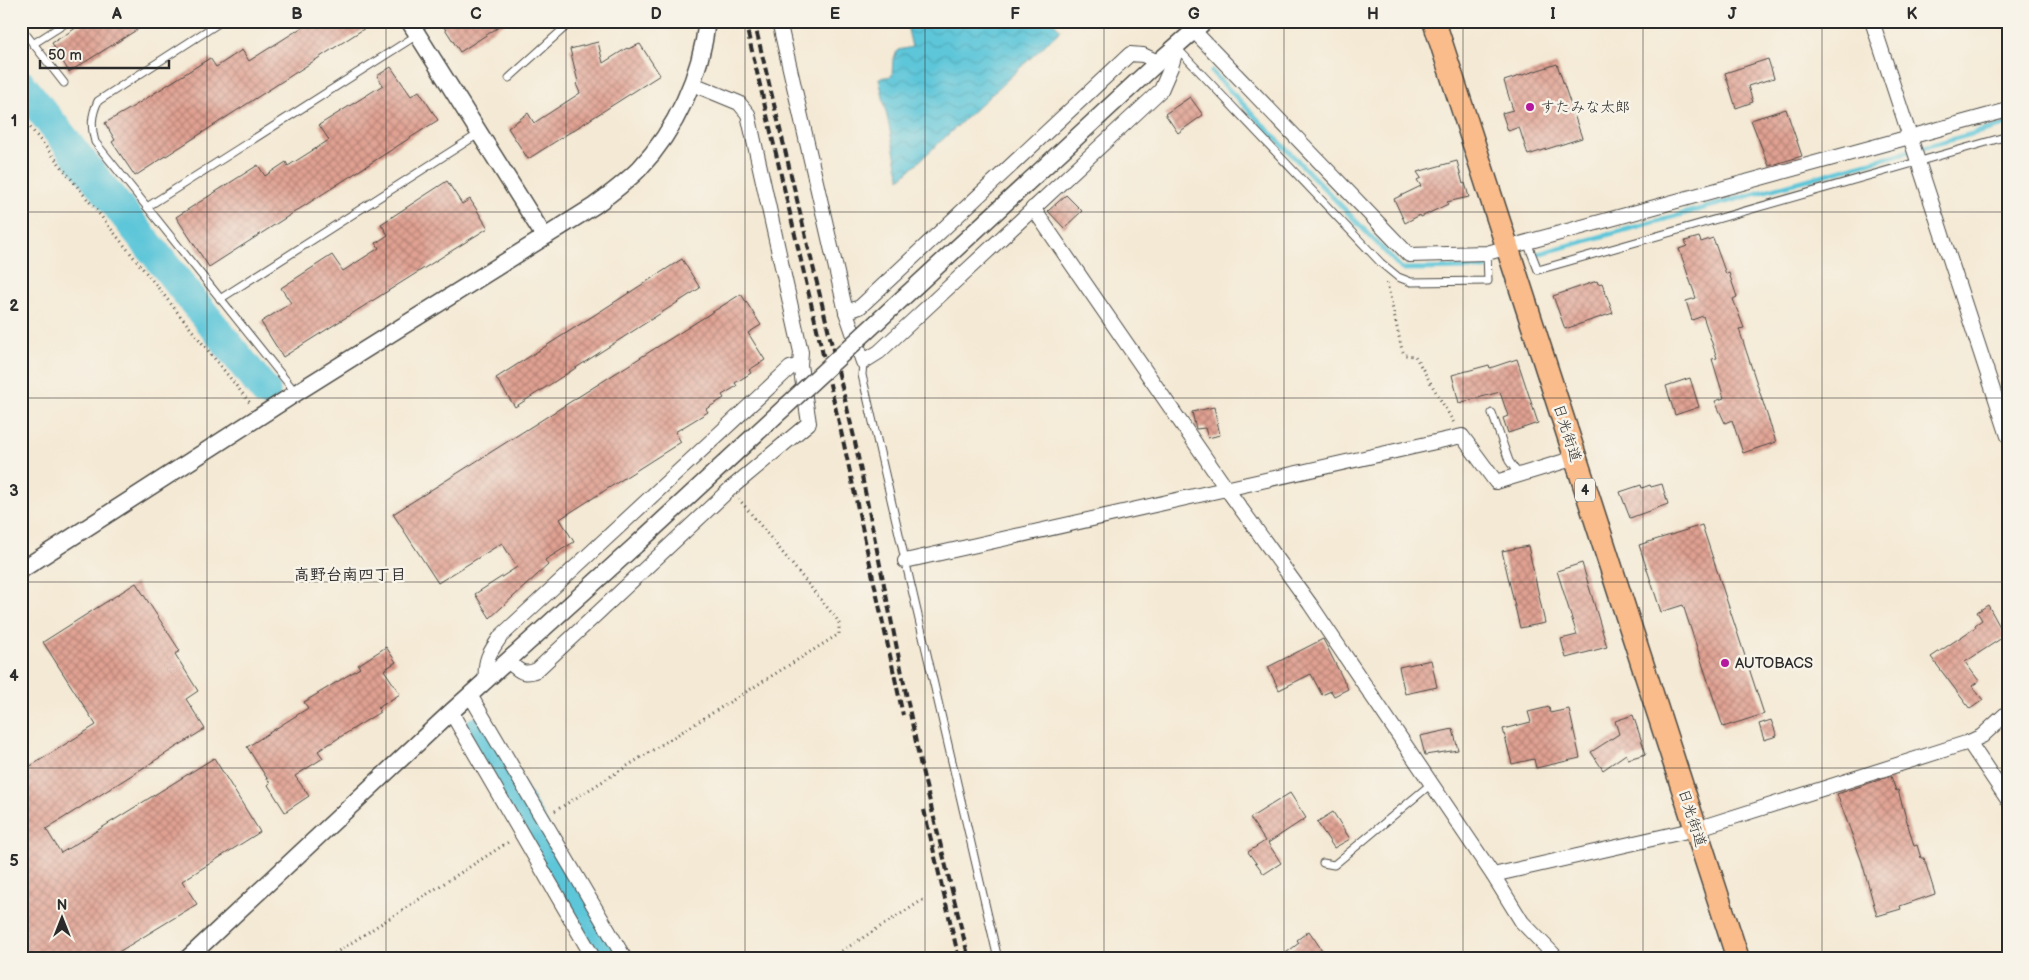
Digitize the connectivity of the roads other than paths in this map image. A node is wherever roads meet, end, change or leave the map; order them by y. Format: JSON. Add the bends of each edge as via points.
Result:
{"nodes":[{"id":1,"x":69,"y":21,"type":"edge"},
{"id":2,"x":222,"y":21,"type":"edge"},
{"id":3,"x":572,"y":21,"type":"edge"},
{"id":4,"x":708,"y":21,"type":"edge"},
{"id":5,"x":779,"y":21,"type":"edge"},
{"id":6,"x":1434,"y":21,"type":"edge"},
{"id":7,"x":1872,"y":21,"type":"edge"},
{"id":8,"x":1199,"y":26,"type":"edge"},
{"id":9,"x":21,"y":28,"type":"edge"},
{"id":10,"x":413,"y":28,"type":"edge"},
{"id":11,"x":33,"y":44,"type":"junction"},
{"id":12,"x":1176,"y":47,"type":"junction"},
{"id":13,"x":1158,"y":62,"type":"junction"},
{"id":14,"x":509,"y":78,"type":"dead end"},
{"id":15,"x":64,"y":83,"type":"dead end"},
{"id":16,"x":693,"y":84,"type":"junction"},
{"id":17,"x":2008,"y":110,"type":"edge"},
{"id":18,"x":480,"y":133,"type":"junction"},
{"id":19,"x":2008,"y":136,"type":"edge"},
{"id":20,"x":1912,"y":137,"type":"junction"},
{"id":21,"x":1919,"y":161,"type":"junction"},
{"id":22,"x":147,"y":207,"type":"junction"},
{"id":23,"x":1033,"y":208,"type":"junction"},
{"id":24,"x":544,"y":236,"type":"junction"},
{"id":25,"x":1507,"y":247,"type":"junction"},
{"id":26,"x":220,"y":299,"type":"junction"},
{"id":27,"x":846,"y":312,"type":"junction"},
{"id":28,"x":863,"y":362,"type":"junction"},
{"id":29,"x":800,"y":365,"type":"junction"},
{"id":30,"x":296,"y":393,"type":"junction"},
{"id":31,"x":1492,"y":413,"type":"dead end"},
{"id":32,"x":2008,"y":436,"type":"edge"},
{"id":33,"x":1575,"y":458,"type":"junction"},
{"id":34,"x":1519,"y":475,"type":"junction"},
{"id":35,"x":1226,"y":488,"type":"junction"},
{"id":36,"x":905,"y":561,"type":"junction"},
{"id":37,"x":21,"y":570,"type":"edge"},
{"id":38,"x":508,"y":661,"type":"junction"},
{"id":39,"x":486,"y":681,"type":"junction"},
{"id":40,"x":470,"y":695,"type":"junction"},
{"id":41,"x":451,"y":712,"type":"junction"},
{"id":42,"x":2008,"y":712,"type":"edge"},
{"id":43,"x":1969,"y":742,"type":"junction"},
{"id":44,"x":1431,"y":784,"type":"junction"},
{"id":45,"x":2008,"y":800,"type":"edge"},
{"id":46,"x":1696,"y":828,"type":"junction"},
{"id":47,"x":1323,"y":863,"type":"dead end"},
{"id":48,"x":1493,"y":875,"type":"junction"},
{"id":49,"x":187,"y":959,"type":"edge"},
{"id":50,"x":594,"y":959,"type":"edge"},
{"id":51,"x":625,"y":959,"type":"edge"},
{"id":52,"x":998,"y":959,"type":"edge"},
{"id":53,"x":1558,"y":959,"type":"edge"},
{"id":54,"x":1738,"y":959,"type":"edge"}],
"edges":[{"from":1,"to":11,"type":"lane"},
{"from":2,"to":22,"type":"lane","via":[[98,101],[92,114],[95,142]]},
{"from":3,"to":14,"type":"lane"},
{"from":4,"to":16,"type":"street"},
{"from":5,"to":27,"type":"street"},
{"from":6,"to":25,"type":"highway","name":"日光街道","number":"4"},
{"from":7,"to":20,"type":"street"},
{"from":8,"to":12,"type":"street"},
{"from":8,"to":25,"type":"street","via":[[1409,255]]},
{"from":9,"to":11,"type":"lane"},
{"from":10,"to":18,"type":"street"},
{"from":10,"to":22,"type":"lane"},
{"from":11,"to":15,"type":"lane"},
{"from":12,"to":13,"type":"street"},
{"from":12,"to":23,"type":"street","via":[[1162,90]]},
{"from":12,"to":25,"type":"lane","via":[[1398,277],[1410,282],[1488,281]]},
{"from":13,"to":27,"type":"street","via":[[1143,55],[1130,54],[860,307]]},
{"from":13,"to":38,"type":"street","bridge":true},
{"from":16,"to":24,"type":"street","via":[[674,121],[639,169],[594,206]]},
{"from":16,"to":29,"type":"street","via":[[739,103],[748,114],[801,352]]},
{"from":17,"to":20,"type":"street"},
{"from":18,"to":24,"type":"street"},
{"from":18,"to":26,"type":"lane"},
{"from":19,"to":21,"type":"lane"},
{"from":20,"to":21,"type":"street"},
{"from":20,"to":25,"type":"street"},
{"from":21,"to":25,"type":"lane","via":[[1538,270]]},
{"from":21,"to":32,"type":"street"},
{"from":22,"to":26,"type":"lane"},
{"from":23,"to":28,"type":"street","via":[[879,352]]},
{"from":23,"to":35,"type":"street"},
{"from":24,"to":30,"type":"street"},
{"from":25,"to":33,"type":"highway","name":"日光街道","number":"4"},
{"from":26,"to":30,"type":"lane"},
{"from":27,"to":28,"type":"street"},
{"from":28,"to":36,"type":"lane","via":[[862,375]]},
{"from":29,"to":38,"type":"street","via":[[809,423],[730,489],[537,670],[522,674]]},
{"from":29,"to":39,"type":"street","via":[[790,368],[501,636],[489,653],[485,666]]},
{"from":30,"to":37,"type":"street"},
{"from":31,"to":34,"type":"lane","via":[[1509,461]]},
{"from":33,"to":34,"type":"street"},
{"from":33,"to":46,"type":"highway","name":"日光街道","number":"4"},
{"from":34,"to":35,"type":"street","via":[[1496,482],[1462,436]]},
{"from":35,"to":36,"type":"street"},
{"from":35,"to":44,"type":"street","via":[[1310,604]]},
{"from":36,"to":52,"type":"lane"},
{"from":38,"to":39,"type":"street"},
{"from":39,"to":40,"type":"street"},
{"from":40,"to":41,"type":"street"},
{"from":40,"to":51,"type":"street"},
{"from":41,"to":49,"type":"street"},
{"from":41,"to":50,"type":"street"},
{"from":42,"to":43,"type":"street","via":[[1982,736]]},
{"from":43,"to":45,"type":"street"},
{"from":43,"to":46,"type":"street"},
{"from":44,"to":47,"type":"lane","via":[[1334,865]]},
{"from":44,"to":48,"type":"street"},
{"from":46,"to":48,"type":"street"},
{"from":46,"to":54,"type":"highway","name":"日光街道","number":"4"},
{"from":48,"to":53,"type":"street","via":[[1522,922]]}]}
